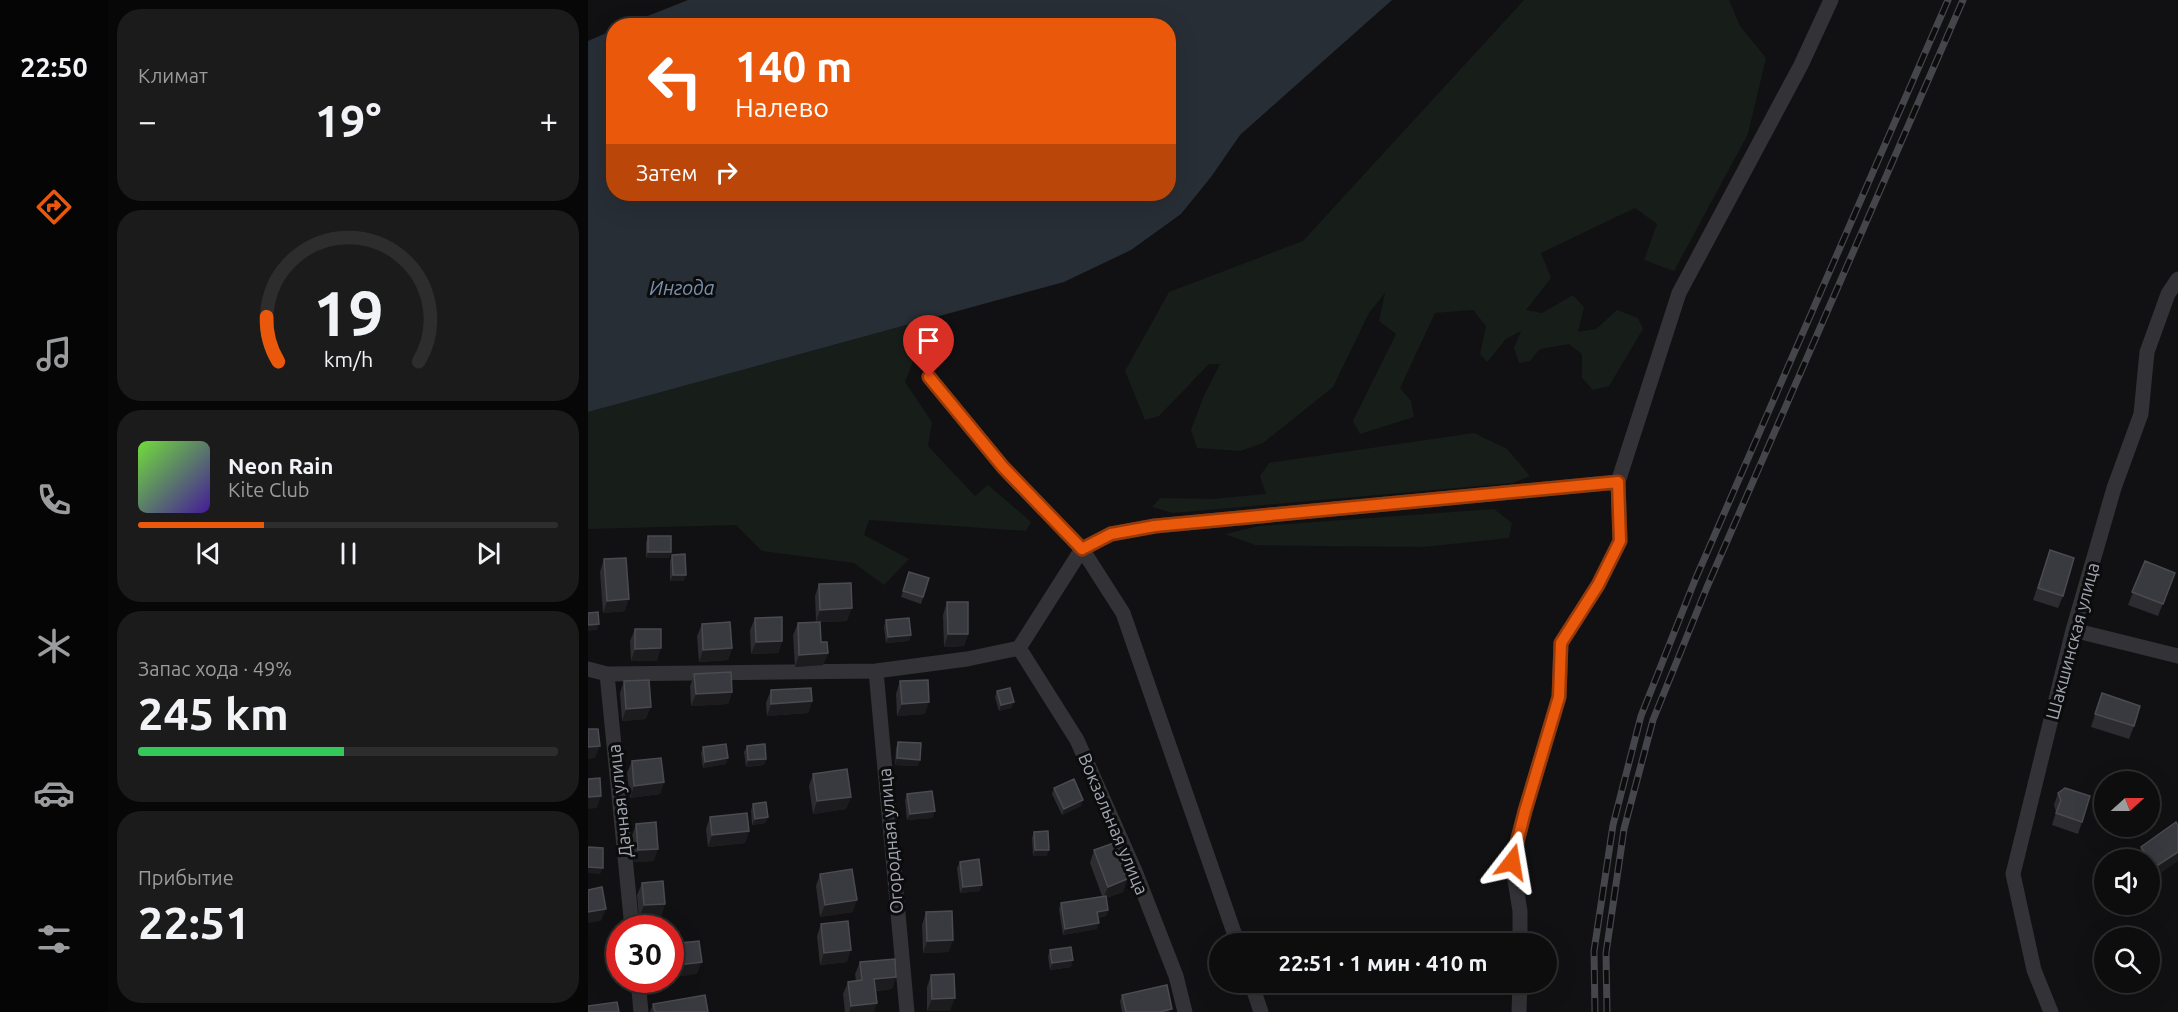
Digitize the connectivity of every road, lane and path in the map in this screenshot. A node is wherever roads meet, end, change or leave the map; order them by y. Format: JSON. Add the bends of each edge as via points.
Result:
{"nodes":[{"id":1,"x":1831,"y":0,"type":"edge"},
{"id":2,"x":2178,"y":279,"type":"edge"},
{"id":3,"x":929,"y":377,"type":"dead end"},
{"id":4,"x":1618,"y":482,"type":"junction"},
{"id":5,"x":1082,"y":549,"type":"junction"},
{"id":6,"x":2073,"y":630,"type":"junction"},
{"id":7,"x":1019,"y":648,"type":"junction"},
{"id":8,"x":2178,"y":656,"type":"edge"},
{"id":9,"x":588,"y":669,"type":"edge"},
{"id":10,"x":876,"y":671,"type":"junction"},
{"id":11,"x":607,"y":674,"type":"junction"},
{"id":12,"x":631,"y":915,"type":"edge"},
{"id":13,"x":1234,"y":933,"type":"edge"},
{"id":14,"x":1520,"y":933,"type":"edge"},
{"id":15,"x":639,"y":993,"type":"edge"},
{"id":16,"x":1255,"y":993,"type":"edge"},
{"id":17,"x":1520,"y":993,"type":"edge"},
{"id":18,"x":2050,"y":1010,"type":"edge"},
{"id":19,"x":641,"y":1012,"type":"edge"},
{"id":20,"x":907,"y":1012,"type":"edge"},
{"id":21,"x":1185,"y":1012,"type":"edge"},
{"id":22,"x":1261,"y":1012,"type":"edge"},
{"id":23,"x":1519,"y":1012,"type":"edge"}],
"edges":[{"from":1,"to":4,"type":"street","via":[[1801,65],[1679,294]]},
{"from":2,"to":6,"type":"street","name":"Шакшинская улица","via":[[2168,294],[2146,352],[2140,414]]},
{"from":3,"to":5,"type":"street","via":[[1003,467]]},
{"from":4,"to":5,"type":"street","via":[[1155,526],[1111,534]]},
{"from":4,"to":14,"type":"street","via":[[1620,541],[1561,643],[1559,697],[1512,862]]},
{"from":5,"to":7,"type":"street"},
{"from":5,"to":13,"type":"street","via":[[1123,613]]},
{"from":6,"to":8,"type":"street"},
{"from":6,"to":18,"type":"street","name":"Шакшинская улица","via":[[2013,874],[2034,970]]},
{"from":7,"to":10,"type":"street"},
{"from":7,"to":21,"type":"street","name":"Вокзальная улица","via":[[1077,740],[1139,882],[1176,976]]},
{"from":9,"to":11,"type":"street"},
{"from":10,"to":11,"type":"street"},
{"from":10,"to":20,"type":"street","name":"Огородная улица"},
{"from":11,"to":12,"type":"street","name":"Дачная улица"},
{"from":15,"to":19,"type":"street"},
{"from":16,"to":22,"type":"street"},
{"from":17,"to":23,"type":"street"}]}
